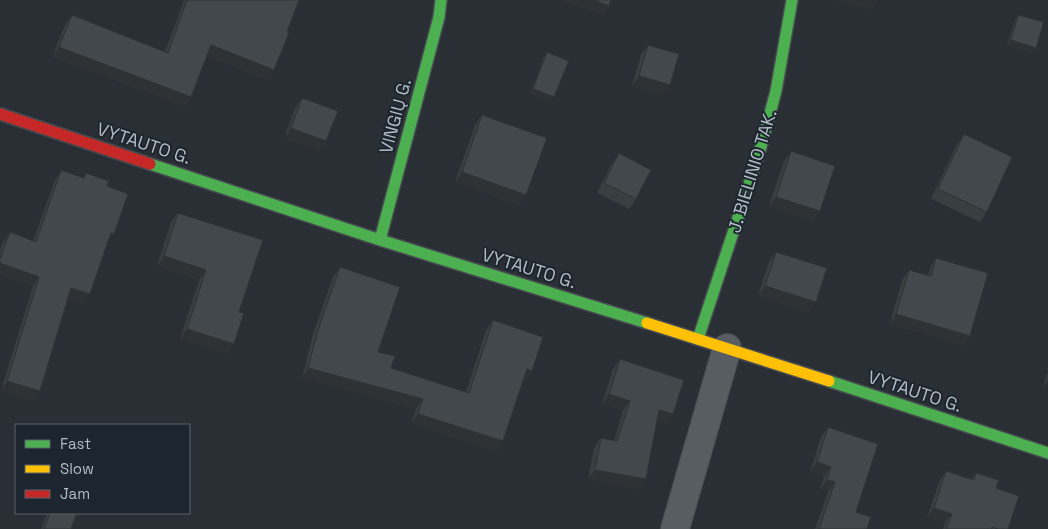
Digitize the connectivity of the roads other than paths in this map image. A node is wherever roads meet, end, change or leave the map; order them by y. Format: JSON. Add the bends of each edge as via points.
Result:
{"nodes":[{"id":1,"x":441,"y":0,"type":"edge"},
{"id":2,"x":792,"y":0,"type":"edge"},
{"id":3,"x":0,"y":114,"type":"edge"},
{"id":4,"x":380,"y":240,"type":"junction"},
{"id":5,"x":698,"y":339,"type":"junction"},
{"id":6,"x":728,"y":348,"type":"junction"},
{"id":7,"x":1048,"y":453,"type":"edge"},
{"id":8,"x":675,"y":529,"type":"edge"}],
"edges":[{"from":1,"to":4,"type":"street","name":"VINGIŲ G."},
{"from":2,"to":5,"type":"street","name":"J. BIELINIO TAK.","via":[[776,91]]},
{"from":3,"to":4,"type":"street","name":"VYTAUTO G."},
{"from":4,"to":5,"type":"street","name":"VYTAUTO G."},
{"from":5,"to":6,"type":"street","name":"VYTAUTO G."},
{"from":6,"to":7,"type":"street","name":"VYTAUTO G."},
{"from":6,"to":8,"type":"street"}]}
